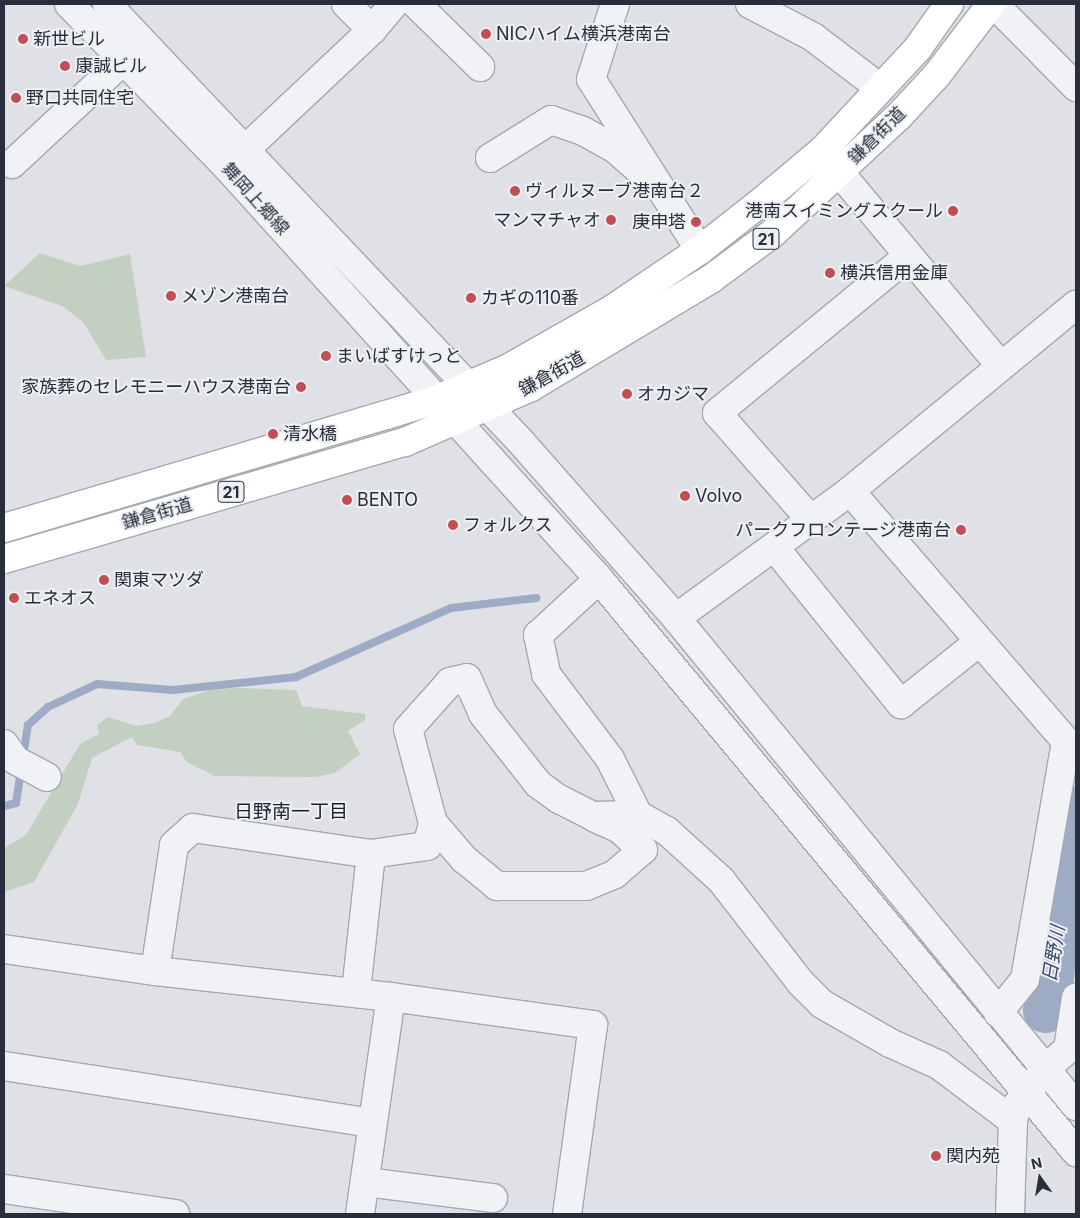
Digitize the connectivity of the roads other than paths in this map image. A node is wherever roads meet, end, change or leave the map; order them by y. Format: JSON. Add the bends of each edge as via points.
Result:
{"nodes":[{"id":1,"x":69,"y":4,"type":"edge"},
{"id":2,"x":107,"y":4,"type":"edge"},
{"id":3,"x":346,"y":4,"type":"edge"},
{"id":4,"x":394,"y":4,"type":"edge"},
{"id":5,"x":416,"y":4,"type":"edge"},
{"id":6,"x":615,"y":4,"type":"edge"},
{"id":7,"x":750,"y":4,"type":"edge"},
{"id":8,"x":949,"y":4,"type":"edge"},
{"id":9,"x":992,"y":4,"type":"edge"},
{"id":10,"x":372,"y":30,"type":"junction"},
{"id":11,"x":134,"y":51,"type":"junction"},
{"id":12,"x":480,"y":67,"type":"dead end"},
{"id":13,"x":1076,"y":86,"type":"edge"},
{"id":14,"x":880,"y":88,"type":"junction"},
{"id":15,"x":246,"y":148,"type":"junction"},
{"id":16,"x":490,"y":158,"type":"dead end"},
{"id":17,"x":6,"y":164,"type":"edge"},
{"id":18,"x":227,"y":167,"type":"junction"},
{"id":19,"x":840,"y":173,"type":"junction"},
{"id":20,"x":664,"y":190,"type":"junction"},
{"id":21,"x":700,"y":250,"type":"junction"},
{"id":22,"x":908,"y":256,"type":"junction"},
{"id":23,"x":1076,"y":305,"type":"edge"},
{"id":24,"x":1001,"y":366,"type":"junction"},
{"id":25,"x":466,"y":386,"type":"junction"},
{"id":26,"x":435,"y":400,"type":"junction"},
{"id":27,"x":487,"y":408,"type":"junction"},
{"id":28,"x":456,"y":421,"type":"junction"},
{"id":29,"x":850,"y":491,"type":"junction"},
{"id":30,"x":811,"y":520,"type":"junction"},
{"id":31,"x":4,"y":528,"type":"edge"},
{"id":32,"x":775,"y":548,"type":"junction"},
{"id":33,"x":4,"y":559,"type":"edge"},
{"id":34,"x":598,"y":579,"type":"junction"},
{"id":35,"x":676,"y":618,"type":"junction"},
{"id":36,"x":979,"y":642,"type":"junction"},
{"id":37,"x":1070,"y":746,"type":"edge"},
{"id":38,"x":638,"y":815,"type":"junction"},
{"id":39,"x":592,"y":816,"type":"junction"},
{"id":40,"x":434,"y":823,"type":"junction"},
{"id":41,"x":371,"y":854,"type":"junction"},
{"id":42,"x":4,"y":949,"type":"edge"},
{"id":43,"x":155,"y":971,"type":"junction"},
{"id":44,"x":356,"y":993,"type":"junction"},
{"id":45,"x":391,"y":997,"type":"junction"},
{"id":46,"x":1076,"y":998,"type":"edge"},
{"id":47,"x":998,"y":1012,"type":"junction"},
{"id":48,"x":4,"y":1066,"type":"edge"},
{"id":49,"x":1045,"y":1069,"type":"junction"},
{"id":50,"x":1028,"y":1094,"type":"junction"},
{"id":51,"x":1076,"y":1106,"type":"edge"},
{"id":52,"x":1013,"y":1121,"type":"junction"},
{"id":53,"x":372,"y":1123,"type":"junction"},
{"id":54,"x":1076,"y":1152,"type":"edge"},
{"id":55,"x":366,"y":1182,"type":"junction"},
{"id":56,"x":4,"y":1188,"type":"edge"},
{"id":57,"x":493,"y":1198,"type":"dead end"},
{"id":58,"x":175,"y":1214,"type":"edge"},
{"id":59,"x":360,"y":1214,"type":"edge"},
{"id":60,"x":567,"y":1214,"type":"edge"},
{"id":61,"x":1010,"y":1214,"type":"edge"}],
"edges":[{"from":1,"to":11,"type":"street","name":"舞岡上郷線"},
{"from":2,"to":11,"type":"street","name":"舞岡上郷線"},
{"from":3,"to":10,"type":"street"},
{"from":4,"to":10,"type":"street"},
{"from":5,"to":12,"type":"street"},
{"from":6,"to":20,"type":"street","via":[[591,79]]},
{"from":7,"to":14,"type":"street","via":[[813,37]]},
{"from":8,"to":14,"type":"main road","name":"鎌倉街道","number":"21","via":[[918,48]]},
{"from":9,"to":13,"type":"street"},
{"from":9,"to":19,"type":"main road","name":"鎌倉街道","number":"21","via":[[937,75]]},
{"from":10,"to":15,"type":"street"},
{"from":11,"to":15,"type":"street","name":"舞岡上郷線"},
{"from":11,"to":17,"type":"street"},
{"from":11,"to":18,"type":"street","name":"舞岡上郷線"},
{"from":14,"to":21,"type":"main road","name":"鎌倉街道","number":"21","via":[[822,150]]},
{"from":15,"to":18,"type":"street"},
{"from":15,"to":25,"type":"street","name":"舞岡上郷線"},
{"from":16,"to":20,"type":"street","via":[[551,120],[583,131],[614,148]]},
{"from":18,"to":26,"type":"street","name":"舞岡上郷線"},
{"from":19,"to":22,"type":"street"},
{"from":19,"to":27,"type":"main road","name":"鎌倉街道","number":"21","via":[[774,233],[711,279],[612,341]]},
{"from":20,"to":21,"type":"street"},
{"from":21,"to":25,"type":"main road","name":"鎌倉街道","number":"21","via":[[611,310],[509,368]]},
{"from":22,"to":24,"type":"street"},
{"from":22,"to":30,"type":"street","via":[[716,413]]},
{"from":23,"to":24,"type":"street"},
{"from":24,"to":29,"type":"street"},
{"from":25,"to":26,"type":"main road","name":"鎌倉街道","number":"21"},
{"from":25,"to":27,"type":"street","name":"舞岡上郷線"},
{"from":26,"to":28,"type":"street","name":"舞岡上郷線"},
{"from":26,"to":31,"type":"main road","name":"鎌倉街道","number":"21"},
{"from":27,"to":28,"type":"main road","name":"鎌倉街道","number":"21"},
{"from":27,"to":35,"type":"street","name":"舞岡上郷線"},
{"from":28,"to":33,"type":"main road","name":"鎌倉街道","number":"21","via":[[405,442]]},
{"from":28,"to":34,"type":"street","name":"舞岡上郷線"},
{"from":29,"to":30,"type":"street"},
{"from":29,"to":36,"type":"street"},
{"from":30,"to":32,"type":"street"},
{"from":32,"to":35,"type":"street"},
{"from":32,"to":36,"type":"street","via":[[901,704]]},
{"from":34,"to":38,"type":"street","via":[[538,635],[546,674],[610,759]]},
{"from":34,"to":50,"type":"street","name":"舞岡上郷線"},
{"from":35,"to":47,"type":"street","name":"舞岡上郷線"},
{"from":36,"to":37,"type":"street"},
{"from":37,"to":47,"type":"street","via":[[1025,979]]},
{"from":38,"to":39,"type":"street"},
{"from":38,"to":52,"type":"street","via":[[667,831],[721,880],[801,983],[822,1004],[890,1043],[939,1065]]},
{"from":39,"to":40,"type":"street","via":[[620,829],[643,850],[615,874],[586,886],[497,886],[464,859]]},
{"from":39,"to":40,"type":"street","via":[[558,799],[538,784],[483,714],[468,678],[450,682],[408,728]]},
{"from":40,"to":41,"type":"street","via":[[427,846]]},
{"from":41,"to":43,"type":"street","via":[[193,828],[174,845]]},
{"from":41,"to":44,"type":"street"},
{"from":42,"to":43,"type":"street"},
{"from":43,"to":44,"type":"street"},
{"from":44,"to":45,"type":"street"},
{"from":45,"to":53,"type":"street"},
{"from":45,"to":60,"type":"street","via":[[593,1025]]},
{"from":46,"to":49,"type":"street","via":[[1068,1049]]},
{"from":47,"to":49,"type":"street","name":"舞岡上郷線"},
{"from":48,"to":53,"type":"street"},
{"from":49,"to":50,"type":"street"},
{"from":49,"to":51,"type":"street","name":"舞岡上郷線"},
{"from":50,"to":52,"type":"street","via":[[1017,1106]]},
{"from":50,"to":54,"type":"street","name":"舞岡上郷線"},
{"from":52,"to":61,"type":"street"},
{"from":53,"to":55,"type":"street"},
{"from":55,"to":57,"type":"street"},
{"from":55,"to":59,"type":"street"},
{"from":56,"to":58,"type":"street"}]}
